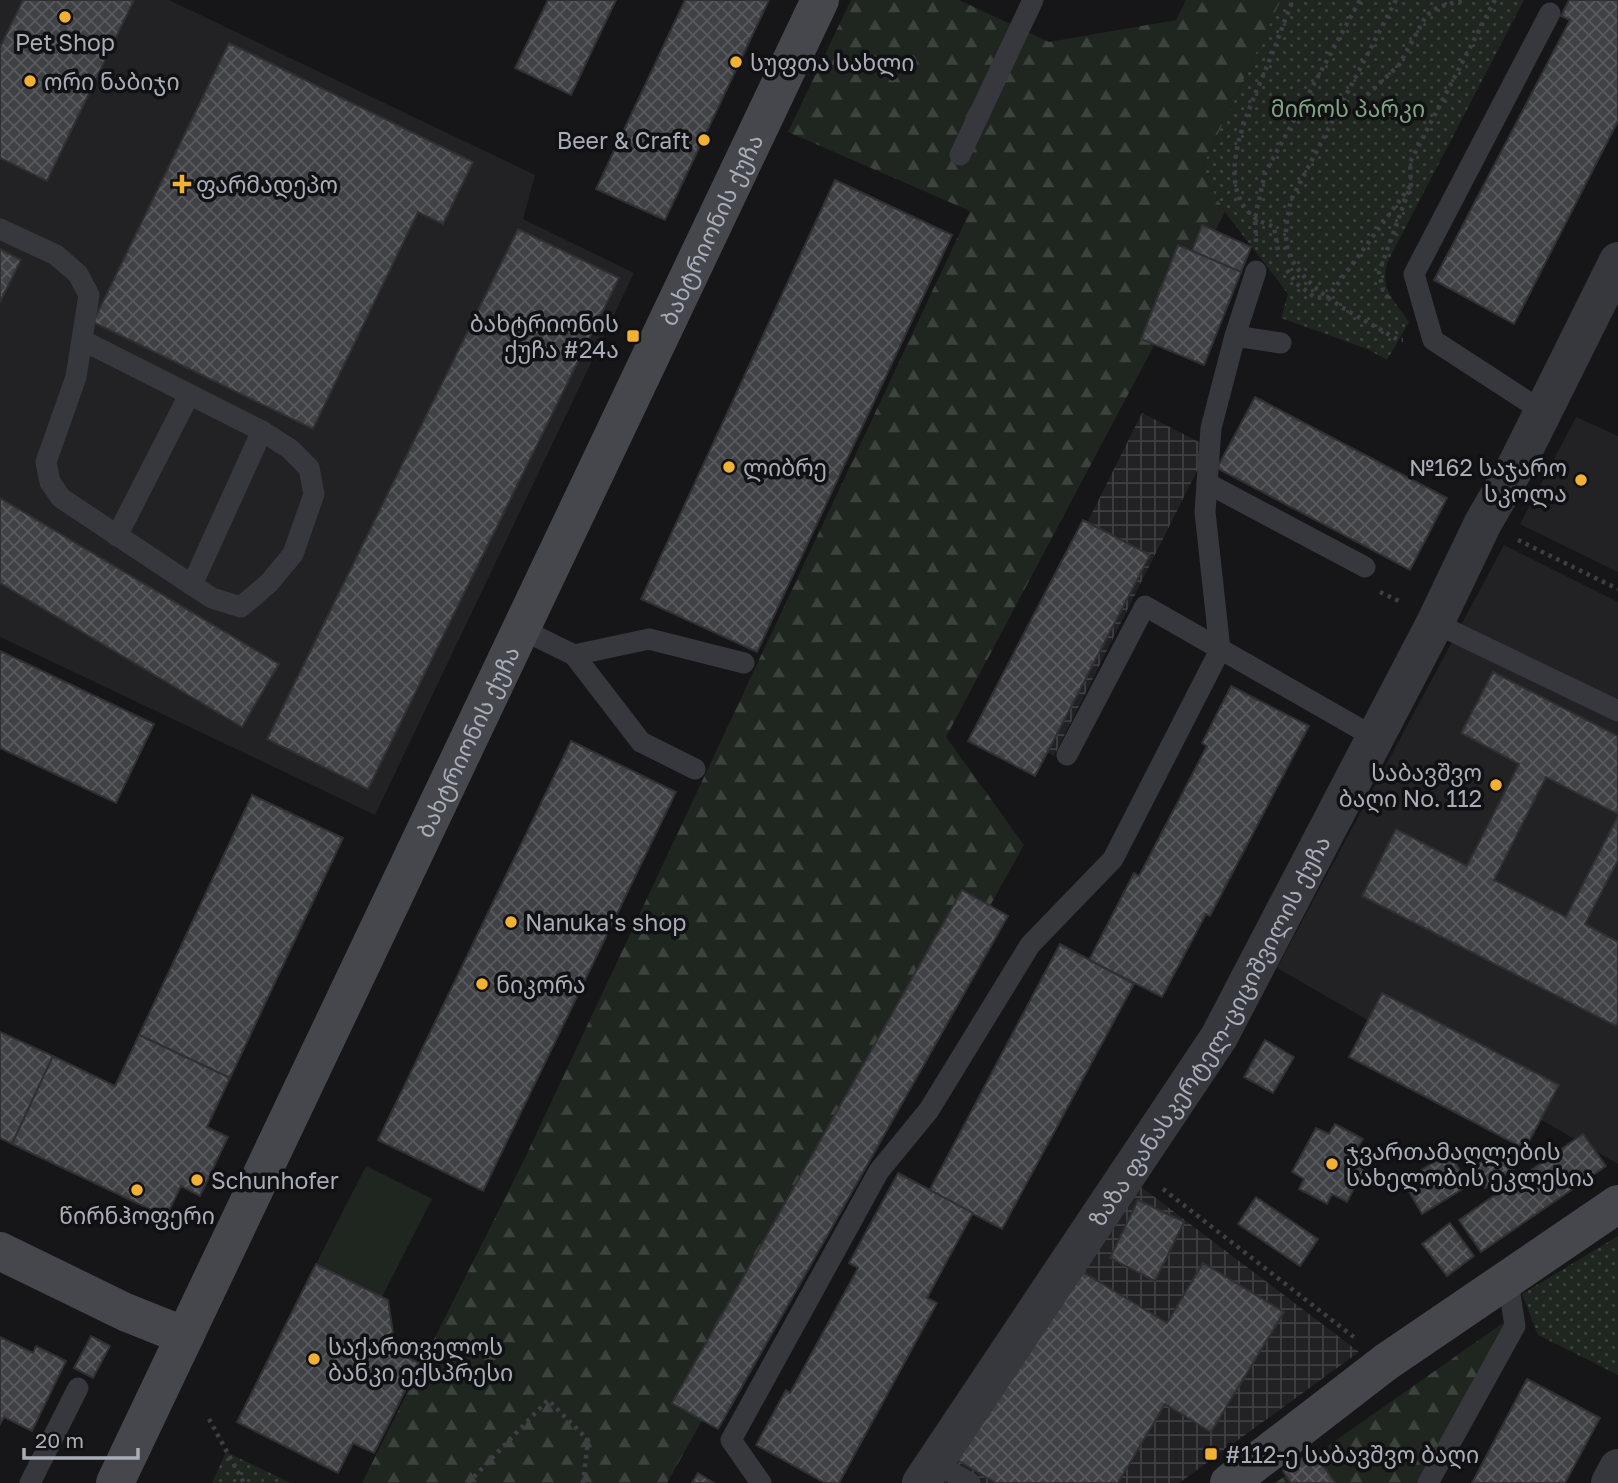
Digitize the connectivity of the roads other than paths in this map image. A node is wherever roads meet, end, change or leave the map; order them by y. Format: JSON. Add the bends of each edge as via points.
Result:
{"nodes":[{"id":1,"x":820,"y":0,"type":"edge"},
{"id":2,"x":1033,"y":0,"type":"edge"},
{"id":3,"x":1550,"y":13,"type":"dead end"},
{"id":4,"x":960,"y":155,"type":"dead end"},
{"id":5,"x":0,"y":229,"type":"edge"},
{"id":6,"x":1618,"y":261,"type":"edge"},
{"id":7,"x":1256,"y":271,"type":"dead end"},
{"id":8,"x":1235,"y":336,"type":"junction"},
{"id":9,"x":82,"y":340,"type":"junction"},
{"id":10,"x":1280,"y":342,"type":"dead end"},
{"id":11,"x":189,"y":395,"type":"junction"},
{"id":12,"x":1542,"y":411,"type":"junction"},
{"id":13,"x":262,"y":431,"type":"junction"},
{"id":14,"x":1207,"y":483,"type":"junction"},
{"id":15,"x":117,"y":536,"type":"junction"},
{"id":16,"x":1365,"y":567,"type":"dead end"},
{"id":17,"x":192,"y":585,"type":"junction"},
{"id":18,"x":1424,"y":616,"type":"junction"},
{"id":19,"x":521,"y":629,"type":"junction"},
{"id":20,"x":1220,"y":650,"type":"junction"},
{"id":21,"x":574,"y":654,"type":"junction"},
{"id":22,"x":744,"y":663,"type":"dead end"},
{"id":23,"x":1618,"y":711,"type":"edge"},
{"id":24,"x":1374,"y":737,"type":"junction"},
{"id":25,"x":1067,"y":755,"type":"dead end"},
{"id":26,"x":695,"y":769,"type":"dead end"},
{"id":27,"x":1618,"y":1204,"type":"edge"},
{"id":28,"x":0,"y":1251,"type":"edge"},
{"id":29,"x":1508,"y":1280,"type":"junction"},
{"id":30,"x":185,"y":1336,"type":"junction"},
{"id":31,"x":78,"y":1388,"type":"dead end"},
{"id":32,"x":1618,"y":1468,"type":"edge"},
{"id":33,"x":927,"y":1473,"type":"edge"},
{"id":34,"x":30,"y":1483,"type":"edge"},
{"id":35,"x":115,"y":1483,"type":"edge"},
{"id":36,"x":761,"y":1483,"type":"edge"},
{"id":37,"x":970,"y":1483,"type":"edge"},
{"id":38,"x":1229,"y":1483,"type":"edge"},
{"id":39,"x":1428,"y":1483,"type":"edge"},
{"id":40,"x":1610,"y":1483,"type":"edge"}],
"edges":[{"from":1,"to":19,"type":"street","name":"ბახტრიონის ქუჩა"},
{"from":2,"to":4,"type":"lane"},
{"from":3,"to":12,"type":"lane","via":[[1414,274],[1433,340]]},
{"from":5,"to":9,"type":"lane","via":[[56,256],[78,274],[89,295]]},
{"from":6,"to":12,"type":"street","name":"ზაზა ფანასკერტელ-ციციშვილის ქუჩა"},
{"from":7,"to":8,"type":"lane"},
{"from":8,"to":10,"type":"lane"},
{"from":8,"to":14,"type":"lane","via":[[1211,428]]},
{"from":9,"to":11,"type":"lane"},
{"from":9,"to":15,"type":"lane","via":[[76,377],[46,462],[50,482],[61,498]]},
{"from":11,"to":13,"type":"lane"},
{"from":11,"to":15,"type":"lane"},
{"from":12,"to":18,"type":"street","name":"ზაზა ფანასკერტელ-ციციშვილის ქუჩა","via":[[1517,464]]},
{"from":13,"to":17,"type":"lane"},
{"from":13,"to":17,"type":"lane","via":[[309,468],[314,494],[293,555],[241,607],[212,598]]},
{"from":14,"to":16,"type":"lane"},
{"from":14,"to":20,"type":"lane","via":[[1205,512]]},
{"from":15,"to":17,"type":"lane"},
{"from":18,"to":23,"type":"lane"},
{"from":18,"to":24,"type":"street","name":"ზაზა ფანასკერტელ-ციციშვილის ქუჩა"},
{"from":19,"to":21,"type":"lane"},
{"from":19,"to":30,"type":"street","name":"ბახტრიონის ქუჩა"},
{"from":20,"to":24,"type":"lane"},
{"from":20,"to":25,"type":"lane","via":[[1145,606]]},
{"from":20,"to":36,"type":"lane","via":[[1113,859],[1030,945],[929,1110],[879,1171],[732,1440]]},
{"from":21,"to":22,"type":"lane","via":[[649,639]]},
{"from":21,"to":26,"type":"lane","via":[[641,742]]},
{"from":24,"to":33,"type":"street","name":"ზაზა ფანასკერტელ-ციციშვილის ქუჩა","via":[[1219,1037]]},
{"from":27,"to":29,"type":"street"},
{"from":28,"to":30,"type":"street"},
{"from":29,"to":38,"type":"street","via":[[1386,1362]]},
{"from":29,"to":39,"type":"lane","via":[[1515,1326]]},
{"from":30,"to":35,"type":"street","name":"ბახტრიონის ქუჩა"},
{"from":31,"to":34,"type":"lane"},
{"from":32,"to":40,"type":"street"},
{"from":33,"to":37,"type":"lane"}]}
